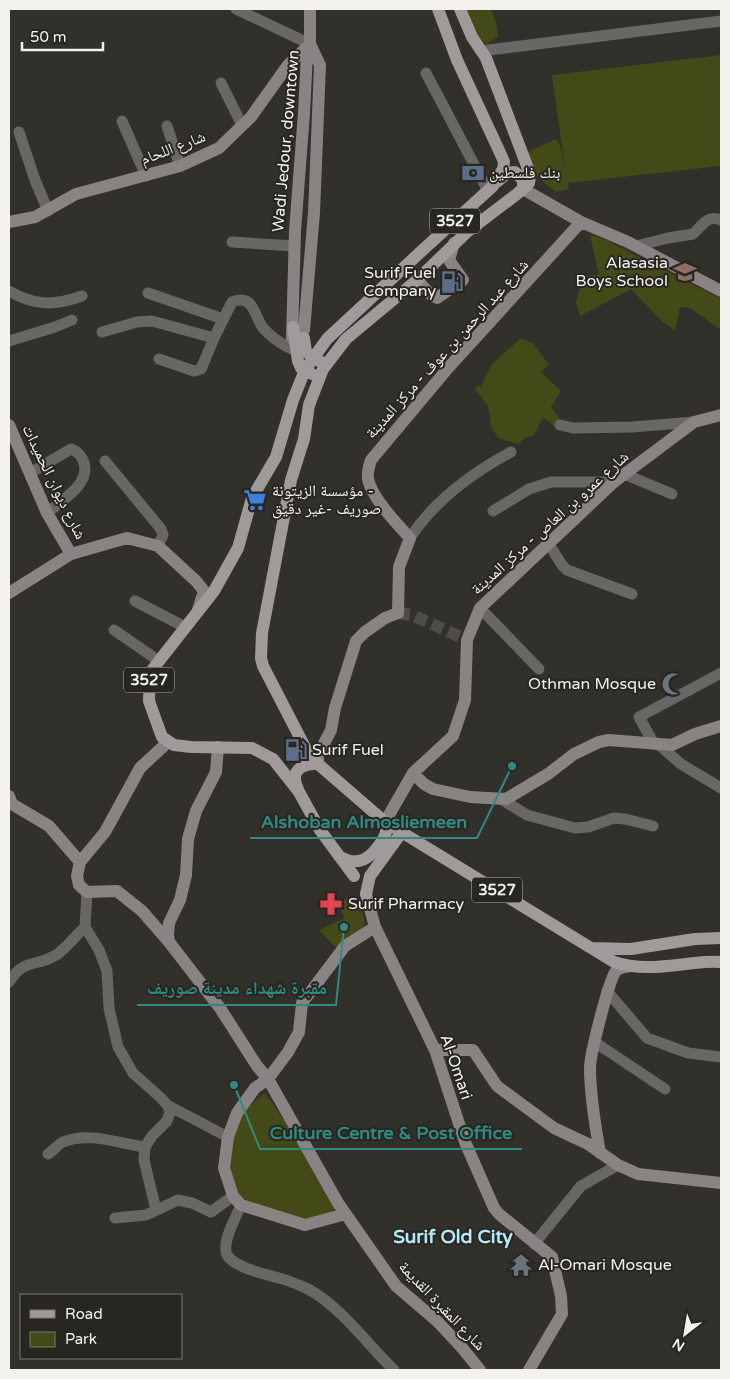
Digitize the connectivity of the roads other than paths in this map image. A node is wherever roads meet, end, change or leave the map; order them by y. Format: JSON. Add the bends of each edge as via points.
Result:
{"nodes":[{"id":1,"x":236,"y":9,"type":"edge"},
{"id":2,"x":310,"y":9,"type":"edge"},
{"id":3,"x":438,"y":9,"type":"edge"},
{"id":4,"x":460,"y":9,"type":"edge"},
{"id":5,"x":721,"y":21,"type":"edge"},
{"id":6,"x":310,"y":44,"type":"junction"},
{"id":7,"x":482,"y":51,"type":"junction"},
{"id":8,"x":426,"y":73,"type":"dead end"},
{"id":9,"x":220,"y":83,"type":"dead end"},
{"id":10,"x":122,"y":121,"type":"dead end"},
{"id":11,"x":242,"y":125,"type":"junction"},
{"id":12,"x":167,"y":126,"type":"dead end"},
{"id":13,"x":19,"y":132,"type":"dead end"},
{"id":14,"x":180,"y":166,"type":"junction"},
{"id":15,"x":146,"y":176,"type":"junction"},
{"id":16,"x":523,"y":188,"type":"junction"},
{"id":17,"x":491,"y":189,"type":"junction"},
{"id":18,"x":48,"y":211,"type":"junction"},
{"id":19,"x":721,"y":220,"type":"edge"},
{"id":20,"x":9,"y":222,"type":"edge"},
{"id":21,"x":582,"y":222,"type":"junction"},
{"id":22,"x":232,"y":242,"type":"dead end"},
{"id":23,"x":454,"y":243,"type":"junction"},
{"id":24,"x":295,"y":246,"type":"junction"},
{"id":25,"x":636,"y":246,"type":"junction"},
{"id":26,"x":414,"y":258,"type":"junction"},
{"id":27,"x":417,"y":280,"type":"junction"},
{"id":28,"x":9,"y":290,"type":"edge"},
{"id":29,"x":721,"y":291,"type":"edge"},
{"id":30,"x":148,"y":293,"type":"dead end"},
{"id":31,"x":82,"y":296,"type":"dead end"},
{"id":32,"x":223,"y":319,"type":"junction"},
{"id":33,"x":72,"y":320,"type":"dead end"},
{"id":34,"x":102,"y":332,"type":"dead end"},
{"id":35,"x":300,"y":332,"type":"junction"},
{"id":36,"x":214,"y":338,"type":"junction"},
{"id":37,"x":9,"y":341,"type":"edge"},
{"id":38,"x":292,"y":349,"type":"junction"},
{"id":39,"x":316,"y":354,"type":"junction"},
{"id":40,"x":159,"y":359,"type":"dead end"},
{"id":41,"x":305,"y":370,"type":"junction"},
{"id":42,"x":321,"y":374,"type":"junction"},
{"id":43,"x":291,"y":406,"type":"junction"},
{"id":44,"x":721,"y":415,"type":"edge"},
{"id":45,"x":307,"y":420,"type":"junction"},
{"id":46,"x":694,"y":422,"type":"junction"},
{"id":47,"x":9,"y":425,"type":"edge"},
{"id":48,"x":560,"y":425,"type":"dead end"},
{"id":49,"x":511,"y":452,"type":"dead end"},
{"id":50,"x":106,"y":461,"type":"dead end"},
{"id":51,"x":30,"y":473,"type":"junction"},
{"id":52,"x":619,"y":478,"type":"junction"},
{"id":53,"x":672,"y":494,"type":"dead end"},
{"id":54,"x":492,"y":511,"type":"dead end"},
{"id":55,"x":47,"y":513,"type":"junction"},
{"id":56,"x":410,"y":538,"type":"junction"},
{"id":57,"x":548,"y":542,"type":"junction"},
{"id":58,"x":158,"y":546,"type":"junction"},
{"id":59,"x":71,"y":554,"type":"junction"},
{"id":60,"x":221,"y":578,"type":"junction"},
{"id":61,"x":196,"y":581,"type":"junction"},
{"id":62,"x":9,"y":593,"type":"edge"},
{"id":63,"x":632,"y":594,"type":"dead end"},
{"id":64,"x":135,"y":601,"type":"dead end"},
{"id":65,"x":480,"y":608,"type":"junction"},
{"id":66,"x":198,"y":610,"type":"junction"},
{"id":67,"x":184,"y":627,"type":"junction"},
{"id":68,"x":114,"y":630,"type":"dead end"},
{"id":69,"x":159,"y":661,"type":"junction"},
{"id":70,"x":538,"y":669,"type":"dead end"},
{"id":71,"x":721,"y":673,"type":"edge"},
{"id":72,"x":721,"y":726,"type":"edge"},
{"id":73,"x":168,"y":742,"type":"junction"},
{"id":74,"x":656,"y":744,"type":"junction"},
{"id":75,"x":218,"y":747,"type":"junction"},
{"id":76,"x":318,"y":764,"type":"junction"},
{"id":77,"x":412,"y":773,"type":"junction"},
{"id":78,"x":721,"y":788,"type":"edge"},
{"id":79,"x":299,"y":792,"type":"junction"},
{"id":80,"x":501,"y":799,"type":"junction"},
{"id":81,"x":10,"y":803,"type":"edge"},
{"id":82,"x":385,"y":822,"type":"junction"},
{"id":83,"x":653,"y":826,"type":"dead end"},
{"id":84,"x":402,"y":832,"type":"junction"},
{"id":85,"x":339,"y":856,"type":"junction"},
{"id":86,"x":80,"y":862,"type":"junction"},
{"id":87,"x":366,"y":888,"type":"junction"},
{"id":88,"x":87,"y":892,"type":"junction"},
{"id":89,"x":85,"y":927,"type":"junction"},
{"id":90,"x":375,"y":927,"type":"junction"},
{"id":91,"x":721,"y":938,"type":"edge"},
{"id":92,"x":169,"y":942,"type":"junction"},
{"id":93,"x":591,"y":948,"type":"junction"},
{"id":94,"x":721,"y":962,"type":"edge"},
{"id":95,"x":630,"y":966,"type":"junction"},
{"id":96,"x":9,"y":982,"type":"edge"},
{"id":97,"x":607,"y":991,"type":"junction"},
{"id":98,"x":596,"y":1043,"type":"junction"},
{"id":99,"x":435,"y":1050,"type":"junction"},
{"id":100,"x":721,"y":1057,"type":"edge"},
{"id":101,"x":268,"y":1079,"type":"junction"},
{"id":102,"x":665,"y":1089,"type":"dead end"},
{"id":103,"x":167,"y":1105,"type":"junction"},
{"id":104,"x":228,"y":1138,"type":"junction"},
{"id":105,"x":145,"y":1148,"type":"junction"},
{"id":106,"x":600,"y":1153,"type":"junction"},
{"id":107,"x":48,"y":1154,"type":"dead end"},
{"id":108,"x":618,"y":1165,"type":"junction"},
{"id":109,"x":721,"y":1183,"type":"edge"},
{"id":110,"x":237,"y":1200,"type":"junction"},
{"id":111,"x":156,"y":1210,"type":"junction"},
{"id":112,"x":346,"y":1214,"type":"junction"},
{"id":113,"x":115,"y":1218,"type":"dead end"},
{"id":114,"x":534,"y":1244,"type":"junction"},
{"id":115,"x":394,"y":1370,"type":"edge"},
{"id":116,"x":480,"y":1370,"type":"edge"},
{"id":117,"x":529,"y":1370,"type":"edge"}],
"edges":[{"from":1,"to":6,"type":"street"},
{"from":2,"to":6,"type":"main road"},
{"from":3,"to":17,"type":"main road","number":"3527","via":[[457,60],[504,162]]},
{"from":4,"to":7,"type":"main road"},
{"from":5,"to":7,"type":"street"},
{"from":6,"to":11,"type":"main road","name":"شارع اللحام","via":[[288,65]]},
{"from":6,"to":24,"type":"main road","name":"Wadi Jedour, downtown"},
{"from":6,"to":35,"type":"main road","name":"Wadi Jedour, downtown","via":[[320,65],[314,213]]},
{"from":7,"to":16,"type":"main road","via":[[527,166],[530,180]]},
{"from":8,"to":17,"type":"street"},
{"from":9,"to":11,"type":"street"},
{"from":10,"to":15,"type":"street"},
{"from":11,"to":14,"type":"main road","name":"شارع اللحام","via":[[220,148]]},
{"from":12,"to":14,"type":"street"},
{"from":13,"to":18,"type":"street"},
{"from":14,"to":15,"type":"main road","name":"شارع اللحام"},
{"from":15,"to":18,"type":"main road","name":"شارع اللحام","via":[[76,194]]},
{"from":16,"to":17,"type":"main road","number":"3527","via":[[521,177],[511,172]]},
{"from":16,"to":21,"type":"main road"},
{"from":16,"to":23,"type":"main road","number":"3527"},
{"from":17,"to":26,"type":"main road","number":"3527"},
{"from":18,"to":20,"type":"main road","name":"شارع اللحام","via":[[27,220]]},
{"from":19,"to":25,"type":"street","via":[[708,220],[693,234]]},
{"from":21,"to":25,"type":"main road"},
{"from":21,"to":56,"type":"main road","name":"شارع عبد الرحمن بن عوف - مركز المدينة","via":[[449,367],[371,460],[370,486]]},
{"from":22,"to":24,"type":"street"},
{"from":23,"to":27,"type":"main road","number":"3527"},
{"from":23,"to":27,"type":"main road","via":[[449,260],[461,278],[441,297],[434,297]]},
{"from":24,"to":35,"type":"main road","name":"Wadi Jedour, downtown"},
{"from":25,"to":29,"type":"main road"},
{"from":26,"to":27,"type":"main road","via":[[411,272]]},
{"from":26,"to":39,"type":"main road","number":"3527","via":[[327,339]]},
{"from":27,"to":42,"type":"main road","number":"3527","via":[[346,340]]},
{"from":28,"to":31,"type":"street","via":[[33,302],[61,302]]},
{"from":30,"to":32,"type":"street"},
{"from":32,"to":36,"type":"street"},
{"from":32,"to":38,"type":"street","via":[[232,302],[248,302],[264,329],[282,345]]},
{"from":33,"to":37,"type":"street"},
{"from":34,"to":36,"type":"street","via":[[152,320]]},
{"from":35,"to":38,"type":"main road","name":"Wadi Jedour, downtown"},
{"from":35,"to":39,"type":"main road"},
{"from":35,"to":41,"type":"main road","via":[[298,361]]},
{"from":36,"to":40,"type":"street","via":[[198,371]]},
{"from":38,"to":43,"type":"main road","number":"3527","via":[[294,382]]},
{"from":39,"to":41,"type":"main road","number":"3527"},
{"from":39,"to":42,"type":"main road","via":[[321,362]]},
{"from":41,"to":42,"type":"main road"},
{"from":41,"to":43,"type":"main road","number":"3527"},
{"from":42,"to":45,"type":"main road","number":"3527"},
{"from":43,"to":45,"type":"main road","via":[[304,411]]},
{"from":43,"to":60,"type":"main road","number":"3527","via":[[276,457],[252,498],[238,548]]},
{"from":44,"to":46,"type":"main road","name":"شارع عمرو بن العاص - مركز المدينة"},
{"from":45,"to":76,"type":"main road","number":"3527","via":[[267,604],[261,658],[289,718],[308,753]]},
{"from":46,"to":48,"type":"street","via":[[632,427],[573,428]]},
{"from":46,"to":52,"type":"main road","name":"شارع عمرو بن العاص - مركز المدينة"},
{"from":47,"to":51,"type":"main road","name":"شارع ديوان الحميدات"},
{"from":49,"to":56,"type":"street","via":[[482,468],[440,501]]},
{"from":50,"to":58,"type":"street","via":[[161,529],[163,537]]},
{"from":51,"to":55,"type":"main road","name":"شارع ديوان الحميدات"},
{"from":51,"to":55,"type":"street","via":[[71,449],[81,456],[85,473],[81,482]]},
{"from":52,"to":53,"type":"street"},
{"from":52,"to":54,"type":"street","via":[[550,482],[529,489]]},
{"from":52,"to":57,"type":"main road","name":"شارع عمرو بن العاص - مركز المدينة"},
{"from":55,"to":59,"type":"main road","name":"شارع ديوان الحميدات"},
{"from":56,"to":76,"type":"main road","via":[[399,567],[398,613],[378,622],[356,641],[331,730],[318,755]]},
{"from":57,"to":63,"type":"street","via":[[567,570]]},
{"from":57,"to":65,"type":"main road","name":"شارع عمرو بن العاص - مركز المدينة"},
{"from":58,"to":59,"type":"main road","via":[[127,538]]},
{"from":58,"to":61,"type":"main road"},
{"from":59,"to":62,"type":"main road"},
{"from":60,"to":61,"type":"main road","via":[[209,582]]},
{"from":60,"to":66,"type":"main road","number":"3527"},
{"from":61,"to":66,"type":"main road","via":[[204,591]]},
{"from":64,"to":67,"type":"street"},
{"from":65,"to":70,"type":"street"},
{"from":65,"to":77,"type":"main road","name":"شارع عمرو بن العاص - مركز المدينة","via":[[467,640],[465,700],[453,736]]},
{"from":66,"to":67,"type":"main road","number":"3527"},
{"from":67,"to":69,"type":"main road","number":"3527"},
{"from":68,"to":69,"type":"street"},
{"from":69,"to":73,"type":"main road","number":"3527","via":[[150,674],[149,701],[162,737]]},
{"from":71,"to":74,"type":"street","via":[[639,717]]},
{"from":72,"to":74,"type":"main road","via":[[672,745]]},
{"from":73,"to":75,"type":"main road","via":[[192,747]]},
{"from":73,"to":86,"type":"main road","via":[[140,768],[105,832]]},
{"from":74,"to":78,"type":"street","via":[[681,764]]},
{"from":74,"to":80,"type":"main road","via":[[599,742],[574,754],[513,796]]},
{"from":75,"to":79,"type":"main road","via":[[252,748],[272,759]]},
{"from":75,"to":92,"type":"main road","via":[[216,772],[196,811],[188,839],[186,875],[180,900],[169,923]]},
{"from":76,"to":79,"type":"main road","via":[[307,764],[299,769],[295,780]]},
{"from":76,"to":82,"type":"main road","number":"3527"},
{"from":77,"to":80,"type":"main road","via":[[433,789],[470,797]]},
{"from":77,"to":82,"type":"main road","name":"شارع عمرو بن العاص - مركز المدينة"},
{"from":79,"to":85,"type":"main road"},
{"from":80,"to":83,"type":"street","via":[[527,815],[576,828],[614,818]]},
{"from":81,"to":86,"type":"main road","via":[[49,826]]},
{"from":82,"to":84,"type":"main road","number":"3527"},
{"from":82,"to":85,"type":"main road","via":[[385,835],[372,856],[354,862]]},
{"from":84,"to":87,"type":"main road","via":[[372,871]]},
{"from":84,"to":93,"type":"main road","number":"3527"},
{"from":85,"to":87,"type":"main road","via":[[354,876],[360,872],[370,876]]},
{"from":86,"to":88,"type":"main road","via":[[79,885]]},
{"from":87,"to":90,"type":"main road","name":"Al-Omari"},
{"from":88,"to":89,"type":"street"},
{"from":88,"to":92,"type":"main road","name":"شارع المقبرة القديمة","via":[[117,891],[142,911]]},
{"from":89,"to":96,"type":"street","via":[[55,956],[20,967]]},
{"from":89,"to":103,"type":"street","via":[[107,971],[111,1021],[124,1058],[139,1080]]},
{"from":90,"to":99,"type":"main road","name":"Al-Omari"},
{"from":90,"to":101,"type":"main road","via":[[345,946],[302,1003],[299,1032]]},
{"from":91,"to":93,"type":"main road","via":[[631,949]]},
{"from":92,"to":101,"type":"main road","name":"شارع المقبرة القديمة","via":[[220,1008]]},
{"from":93,"to":95,"type":"main road","number":"3527","via":[[614,962]]},
{"from":94,"to":95,"type":"main road","number":"3527","via":[[649,968]]},
{"from":95,"to":97,"type":"main road","via":[[616,971]]},
{"from":97,"to":98,"type":"main road"},
{"from":97,"to":100,"type":"street","via":[[647,1038],[688,1053]]},
{"from":98,"to":102,"type":"street"},
{"from":98,"to":106,"type":"main road","via":[[590,1066]]},
{"from":99,"to":106,"type":"main road","via":[[473,1050],[497,1086],[554,1128]]},
{"from":99,"to":114,"type":"main road","name":"Al-Omari","via":[[464,1142],[494,1208]]},
{"from":101,"to":104,"type":"main road","via":[[256,1088],[237,1113]]},
{"from":101,"to":112,"type":"main road","name":"شارع المقبرة القديمة"},
{"from":103,"to":104,"type":"street"},
{"from":103,"to":105,"type":"street","via":[[169,1118]]},
{"from":104,"to":110,"type":"main road","via":[[224,1168]]},
{"from":105,"to":107,"type":"street","via":[[107,1139],[81,1138],[62,1142]]},
{"from":105,"to":111,"type":"street","via":[[144,1160]]},
{"from":106,"to":108,"type":"main road"},
{"from":108,"to":109,"type":"main road","via":[[638,1174]]},
{"from":108,"to":114,"type":"street","via":[[581,1186]]},
{"from":110,"to":111,"type":"street","via":[[211,1212],[178,1200]]},
{"from":110,"to":112,"type":"main road","via":[[305,1225]]},
{"from":110,"to":115,"type":"street","via":[[226,1241],[230,1258],[258,1274],[308,1289],[331,1306]]},
{"from":111,"to":113,"type":"street","via":[[146,1215]]},
{"from":112,"to":116,"type":"main road","name":"شارع المقبرة القديمة","via":[[396,1286],[438,1322]]},
{"from":114,"to":117,"type":"main road","name":"Al-Omari","via":[[552,1257],[562,1314]]}]}
